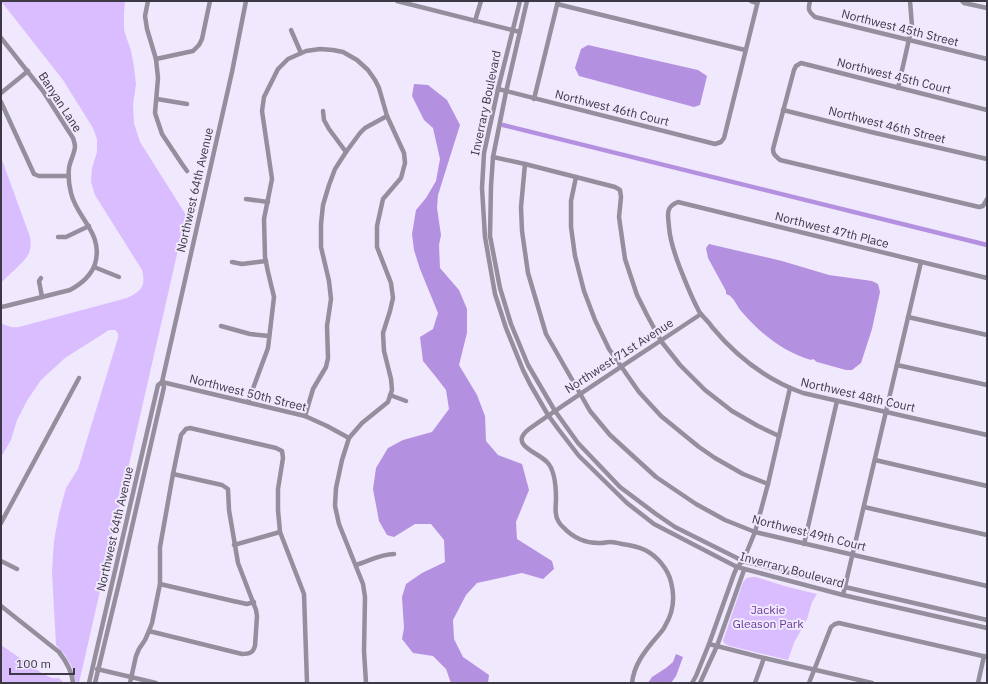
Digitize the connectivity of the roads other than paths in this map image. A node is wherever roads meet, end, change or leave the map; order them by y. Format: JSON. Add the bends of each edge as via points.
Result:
{"nodes":[{"id":1,"x":148,"y":1,"type":"edge"},
{"id":2,"x":210,"y":1,"type":"edge"},
{"id":3,"x":246,"y":1,"type":"edge"},
{"id":4,"x":397,"y":1,"type":"edge"},
{"id":5,"x":481,"y":1,"type":"edge"},
{"id":6,"x":520,"y":1,"type":"edge"},
{"id":7,"x":527,"y":1,"type":"edge"},
{"id":8,"x":751,"y":1,"type":"edge"},
{"id":9,"x":810,"y":1,"type":"edge"},
{"id":10,"x":910,"y":1,"type":"edge"},
{"id":11,"x":758,"y":2,"type":"edge"},
{"id":12,"x":963,"y":2,"type":"edge"},
{"id":13,"x":413,"y":3,"type":"edge"},
{"id":14,"x":558,"y":3,"type":"edge"},
{"id":15,"x":987,"y":8,"type":"edge"},
{"id":16,"x":475,"y":21,"type":"junction"},
{"id":17,"x":291,"y":30,"type":"dead end"},
{"id":18,"x":513,"y":30,"type":"junction"},
{"id":19,"x":520,"y":32,"type":"junction"},
{"id":20,"x":1,"y":38,"type":"edge"},
{"id":21,"x":909,"y":40,"type":"junction"},
{"id":22,"x":745,"y":50,"type":"junction"},
{"id":23,"x":301,"y":53,"type":"junction"},
{"id":24,"x":156,"y":59,"type":"junction"},
{"id":25,"x":987,"y":59,"type":"edge"},
{"id":26,"x":28,"y":71,"type":"junction"},
{"id":27,"x":898,"y":88,"type":"junction"},
{"id":28,"x":498,"y":90,"type":"junction"},
{"id":29,"x":506,"y":92,"type":"junction"},
{"id":30,"x":1,"y":93,"type":"edge"},
{"id":31,"x":157,"y":99,"type":"junction"},
{"id":32,"x":534,"y":99,"type":"junction"},
{"id":33,"x":1,"y":102,"type":"edge"},
{"id":34,"x":187,"y":104,"type":"dead end"},
{"id":35,"x":783,"y":110,"type":"junction"},
{"id":36,"x":987,"y":110,"type":"edge"},
{"id":37,"x":323,"y":111,"type":"dead end"},
{"id":38,"x":387,"y":116,"type":"junction"},
{"id":39,"x":346,"y":152,"type":"junction"},
{"id":40,"x":493,"y":157,"type":"junction"},
{"id":41,"x":987,"y":159,"type":"edge"},
{"id":42,"x":525,"y":164,"type":"junction"},
{"id":43,"x":187,"y":171,"type":"dead end"},
{"id":44,"x":69,"y":176,"type":"junction"},
{"id":45,"x":576,"y":177,"type":"junction"},
{"id":46,"x":246,"y":199,"type":"dead end"},
{"id":47,"x":987,"y":199,"type":"edge"},
{"id":48,"x":268,"y":202,"type":"junction"},
{"id":49,"x":672,"y":204,"type":"joint"},
{"id":50,"x":89,"y":226,"type":"junction"},
{"id":51,"x":58,"y":237,"type":"dead end"},
{"id":52,"x":266,"y":261,"type":"junction"},
{"id":53,"x":232,"y":262,"type":"dead end"},
{"id":54,"x":921,"y":262,"type":"junction"},
{"id":55,"x":94,"y":267,"type":"junction"},
{"id":56,"x":119,"y":277,"type":"dead end"},
{"id":57,"x":41,"y":278,"type":"dead end"},
{"id":58,"x":987,"y":278,"type":"edge"},
{"id":59,"x":42,"y":297,"type":"junction"},
{"id":60,"x":1,"y":307,"type":"edge"},
{"id":61,"x":701,"y":314,"type":"junction"},
{"id":62,"x":908,"y":317,"type":"junction"},
{"id":63,"x":221,"y":326,"type":"dead end"},
{"id":64,"x":987,"y":335,"type":"edge"},
{"id":65,"x":269,"y":336,"type":"junction"},
{"id":66,"x":662,"y":341,"type":"junction"},
{"id":67,"x":897,"y":365,"type":"junction"},
{"id":68,"x":621,"y":366,"type":"junction"},
{"id":69,"x":79,"y":378,"type":"dead end"},
{"id":70,"x":162,"y":382,"type":"junction"},
{"id":71,"x":987,"y":385,"type":"edge"},
{"id":72,"x":790,"y":388,"type":"junction"},
{"id":73,"x":580,"y":394,"type":"junction"},
{"id":74,"x":390,"y":395,"type":"junction"},
{"id":75,"x":406,"y":401,"type":"dead end"},
{"id":76,"x":837,"y":401,"type":"junction"},
{"id":77,"x":248,"y":402,"type":"junction"},
{"id":78,"x":555,"y":411,"type":"junction"},
{"id":79,"x":886,"y":412,"type":"junction"},
{"id":80,"x":548,"y":415,"type":"junction"},
{"id":81,"x":305,"y":416,"type":"junction"},
{"id":82,"x":987,"y":435,"type":"edge"},
{"id":83,"x":779,"y":436,"type":"junction"},
{"id":84,"x":349,"y":438,"type":"junction"},
{"id":85,"x":875,"y":460,"type":"junction"},
{"id":86,"x":173,"y":474,"type":"junction"},
{"id":87,"x":768,"y":484,"type":"junction"},
{"id":88,"x":987,"y":486,"type":"edge"},
{"id":89,"x":864,"y":507,"type":"junction"},
{"id":90,"x":1,"y":523,"type":"edge"},
{"id":91,"x":280,"y":532,"type":"junction"},
{"id":92,"x":754,"y":532,"type":"junction"},
{"id":93,"x":987,"y":536,"type":"edge"},
{"id":94,"x":804,"y":544,"type":"junction"},
{"id":95,"x":234,"y":545,"type":"junction"},
{"id":96,"x":394,"y":554,"type":"dead end"},
{"id":97,"x":853,"y":555,"type":"junction"},
{"id":98,"x":1,"y":561,"type":"edge"},
{"id":99,"x":743,"y":561,"type":"junction"},
{"id":100,"x":356,"y":565,"type":"junction"},
{"id":101,"x":737,"y":567,"type":"junction"},
{"id":102,"x":18,"y":569,"type":"dead end"},
{"id":103,"x":744,"y":570,"type":"junction"},
{"id":104,"x":160,"y":584,"type":"junction"},
{"id":105,"x":987,"y":586,"type":"edge"},
{"id":106,"x":845,"y":587,"type":"junction"},
{"id":107,"x":844,"y":595,"type":"junction"},
{"id":108,"x":254,"y":602,"type":"junction"},
{"id":109,"x":1,"y":606,"type":"edge"},
{"id":110,"x":987,"y":620,"type":"edge"},
{"id":111,"x":987,"y":628,"type":"edge"},
{"id":112,"x":149,"y":631,"type":"junction"},
{"id":113,"x":709,"y":644,"type":"junction"},
{"id":114,"x":717,"y":646,"type":"junction"},
{"id":115,"x":986,"y":657,"type":"edge"},
{"id":116,"x":764,"y":658,"type":"junction"},
{"id":117,"x":92,"y":668,"type":"junction"},
{"id":118,"x":98,"y":669,"type":"junction"},
{"id":119,"x":814,"y":670,"type":"junction"},
{"id":120,"x":131,"y":677,"type":"junction"},
{"id":121,"x":73,"y":683,"type":"edge"},
{"id":122,"x":89,"y":683,"type":"edge"},
{"id":123,"x":95,"y":683,"type":"edge"},
{"id":124,"x":130,"y":683,"type":"edge"},
{"id":125,"x":156,"y":683,"type":"edge"},
{"id":126,"x":307,"y":683,"type":"edge"},
{"id":127,"x":366,"y":683,"type":"edge"},
{"id":128,"x":632,"y":683,"type":"edge"},
{"id":129,"x":692,"y":683,"type":"edge"},
{"id":130,"x":700,"y":683,"type":"edge"},
{"id":131,"x":755,"y":683,"type":"edge"},
{"id":132,"x":809,"y":683,"type":"edge"},
{"id":133,"x":872,"y":683,"type":"edge"},
{"id":134,"x":978,"y":683,"type":"edge"}],
"edges":[{"from":1,"to":24,"type":"street","via":[[145,16]]},
{"from":2,"to":24,"type":"street","via":[[199,45],[193,51]]},
{"from":3,"to":70,"type":"street","name":"Northwest 64th Avenue"},
{"from":4,"to":13,"type":"street"},
{"from":5,"to":16,"type":"street"},
{"from":6,"to":18,"type":"street","name":"Inverrary Boulevard"},
{"from":7,"to":19,"type":"street","name":"Inverrary Boulevard"},
{"from":8,"to":11,"type":"street"},
{"from":9,"to":21,"type":"street","name":"Northwest 45th Street","via":[[808,9],[815,17]]},
{"from":10,"to":21,"type":"street","via":[[912,26]]},
{"from":11,"to":22,"type":"street"},
{"from":12,"to":15,"type":"street"},
{"from":13,"to":16,"type":"street"},
{"from":14,"to":22,"type":"street"},
{"from":14,"to":32,"type":"street"},
{"from":16,"to":18,"type":"street"},
{"from":17,"to":23,"type":"street"},
{"from":18,"to":19,"type":"street"},
{"from":18,"to":28,"type":"street","name":"Inverrary Boulevard"},
{"from":19,"to":29,"type":"street","name":"Inverrary Boulevard"},
{"from":20,"to":26,"type":"street","name":"Banyan Lane"},
{"from":21,"to":25,"type":"street","name":"Northwest 45th Street"},
{"from":21,"to":27,"type":"street"},
{"from":22,"to":32,"type":"street","name":"Northwest 46th Court","via":[[724,138],[715,144]]},
{"from":23,"to":38,"type":"street","via":[[320,49],[333,50],[357,60],[368,70],[379,88]]},
{"from":23,"to":48,"type":"street","via":[[288,59],[278,69],[264,97],[262,112],[272,179]]},
{"from":24,"to":31,"type":"street"},
{"from":26,"to":30,"type":"street"},
{"from":26,"to":44,"type":"street","name":"Banyan Lane","via":[[73,138],[75,147]]},
{"from":27,"to":35,"type":"street","name":"Northwest 45th Court","via":[[801,63],[794,70]]},
{"from":27,"to":36,"type":"street","name":"Northwest 45th Court"},
{"from":28,"to":29,"type":"street","name":"Northwest 46th Court"},
{"from":28,"to":80,"type":"street","name":"Inverrary Boulevard","via":[[484,153],[482,188],[485,237],[495,294],[506,328],[523,370]]},
{"from":29,"to":32,"type":"street","name":"Northwest 46th Court"},
{"from":29,"to":40,"type":"street","name":"Inverrary Boulevard"},
{"from":31,"to":34,"type":"street"},
{"from":31,"to":43,"type":"street","via":[[155,113],[162,134]]},
{"from":33,"to":44,"type":"street","via":[[34,174]]},
{"from":35,"to":41,"type":"street","name":"Northwest 46th Street"},
{"from":35,"to":47,"type":"street","via":[[773,153],[780,160],[978,207],[983,206]]},
{"from":37,"to":39,"type":"street","via":[[326,125]]},
{"from":38,"to":39,"type":"street","via":[[365,128]]},
{"from":38,"to":74,"type":"street","via":[[404,153],[405,163],[400,178],[383,199],[377,226],[378,247],[393,298],[384,333],[384,351],[391,379]]},
{"from":39,"to":81,"type":"street","via":[[335,169],[323,205],[321,247],[329,281],[330,299],[327,326],[328,358],[326,367],[313,388]]},
{"from":40,"to":42,"type":"street"},
{"from":40,"to":78,"type":"street","name":"Inverrary Boulevard","via":[[490,236],[500,288],[528,365]]},
{"from":42,"to":45,"type":"street"},
{"from":42,"to":73,"type":"street","name":"Northwest 49th Court","via":[[521,207],[528,273],[546,334]]},
{"from":44,"to":50,"type":"street","name":"Banyan Lane","via":[[71,194]]},
{"from":45,"to":66,"type":"street","via":[[620,190],[619,217],[625,259],[637,295]]},
{"from":45,"to":68,"type":"street","via":[[571,201],[575,256],[595,320],[609,349]]},
{"from":46,"to":48,"type":"street"},
{"from":48,"to":52,"type":"street","via":[[264,219]]},
{"from":49,"to":54,"type":"street","name":"Northwest 47th Place","via":[[678,202]]},
{"from":49,"to":61,"type":"street","name":"Northwest 48th Court","via":[[668,211],[672,247]]},
{"from":50,"to":51,"type":"street"},
{"from":50,"to":55,"type":"street","name":"Banyan Lane","via":[[96,243]]},
{"from":52,"to":53,"type":"street","via":[[242,264]]},
{"from":52,"to":65,"type":"street","via":[[274,297]]},
{"from":54,"to":58,"type":"street","name":"Northwest 47th Place"},
{"from":54,"to":62,"type":"street"},
{"from":55,"to":56,"type":"street"},
{"from":55,"to":59,"type":"street","via":[[79,285]]},
{"from":57,"to":59,"type":"street","via":[[39,281]]},
{"from":59,"to":60,"type":"street"},
{"from":61,"to":66,"type":"street","name":"Northwest 71st Avenue"},
{"from":61,"to":72,"type":"street","name":"Northwest 48th Court","via":[[745,360]]},
{"from":62,"to":64,"type":"street"},
{"from":62,"to":67,"type":"street"},
{"from":63,"to":65,"type":"street"},
{"from":65,"to":77,"type":"street","via":[[266,355]]},
{"from":66,"to":68,"type":"street","name":"Northwest 71st Avenue"},
{"from":66,"to":83,"type":"street","via":[[680,365],[705,390],[732,411]]},
{"from":67,"to":71,"type":"street"},
{"from":67,"to":79,"type":"street"},
{"from":68,"to":73,"type":"street","name":"Northwest 71st Avenue"},
{"from":68,"to":87,"type":"street","via":[[639,392],[661,416],[699,447],[743,474]]},
{"from":69,"to":90,"type":"street"},
{"from":70,"to":77,"type":"street","name":"Northwest 50th Street"},
{"from":70,"to":117,"type":"street","name":"Northwest 64th Avenue","via":[[158,385]]},
{"from":70,"to":118,"type":"street","name":"Northwest 64th Avenue","via":[[164,387]]},
{"from":72,"to":76,"type":"street","name":"Northwest 48th Court"},
{"from":72,"to":83,"type":"street"},
{"from":73,"to":78,"type":"street","name":"Northwest 71st Avenue"},
{"from":73,"to":92,"type":"street","name":"Northwest 49th Court","via":[[610,435],[656,476],[696,504]]},
{"from":74,"to":75,"type":"street"},
{"from":74,"to":84,"type":"street","via":[[388,402],[362,423]]},
{"from":76,"to":79,"type":"street","name":"Northwest 48th Court"},
{"from":76,"to":94,"type":"street"},
{"from":77,"to":81,"type":"street","name":"Northwest 50th Street"},
{"from":78,"to":80,"type":"street","name":"Northwest 71st Avenue"},
{"from":78,"to":99,"type":"street","name":"Inverrary Boulevard","via":[[578,443],[620,487],[675,527]]},
{"from":79,"to":82,"type":"street","name":"Northwest 48th Court"},
{"from":79,"to":85,"type":"street"},
{"from":80,"to":101,"type":"street","name":"Inverrary Boulevard","via":[[579,456],[626,503],[654,524]]},
{"from":80,"to":128,"type":"street","name":"Northwest 71st Avenue","via":[[524,433],[522,438],[526,447],[544,457],[550,465],[556,515],[562,527],[583,541],[611,542],[636,546],[647,551],[666,569],[671,581],[671,612],[665,627],[636,666]]},
{"from":81,"to":84,"type":"street","name":"Northwest 50th Street"},
{"from":83,"to":87,"type":"street"},
{"from":84,"to":100,"type":"street","via":[[336,488],[336,506],[339,524]]},
{"from":85,"to":88,"type":"street"},
{"from":85,"to":89,"type":"street"},
{"from":86,"to":91,"type":"street","via":[[181,435],[190,428],[282,451],[278,489]]},
{"from":86,"to":95,"type":"street","via":[[222,485],[228,489],[228,510]]},
{"from":86,"to":104,"type":"street","via":[[160,547]]},
{"from":87,"to":92,"type":"street"},
{"from":89,"to":93,"type":"street"},
{"from":89,"to":97,"type":"street"},
{"from":91,"to":95,"type":"street"},
{"from":91,"to":126,"type":"street","via":[[304,594]]},
{"from":92,"to":94,"type":"street","name":"Northwest 49th Court"},
{"from":92,"to":99,"type":"street"},
{"from":94,"to":97,"type":"street","name":"Northwest 49th Court"},
{"from":95,"to":108,"type":"street","via":[[238,563]]},
{"from":96,"to":100,"type":"street","via":[[379,556]]},
{"from":97,"to":105,"type":"street","name":"Northwest 49th Court"},
{"from":97,"to":106,"type":"street"},
{"from":98,"to":102,"type":"street"},
{"from":99,"to":101,"type":"street"},
{"from":99,"to":103,"type":"street"},
{"from":99,"to":106,"type":"street","name":"Inverrary Boulevard"},
{"from":100,"to":127,"type":"street","via":[[365,597]]},
{"from":101,"to":103,"type":"street","name":"Inverrary Boulevard"},
{"from":101,"to":113,"type":"street"},
{"from":103,"to":107,"type":"street","name":"Inverrary Boulevard"},
{"from":103,"to":114,"type":"street"},
{"from":104,"to":108,"type":"street","via":[[241,603]]},
{"from":104,"to":112,"type":"street"},
{"from":106,"to":107,"type":"street"},
{"from":106,"to":110,"type":"street","name":"Inverrary Boulevard"},
{"from":107,"to":111,"type":"street","name":"Inverrary Boulevard"},
{"from":108,"to":112,"type":"street","via":[[257,616],[255,646],[252,652],[247,654]]},
{"from":109,"to":121,"type":"street","via":[[59,652],[71,672]]},
{"from":112,"to":120,"type":"street","via":[[136,656]]},
{"from":113,"to":114,"type":"street"},
{"from":113,"to":129,"type":"street"},
{"from":114,"to":116,"type":"street"},
{"from":114,"to":130,"type":"street"},
{"from":115,"to":119,"type":"street","via":[[839,623],[830,627]]},
{"from":115,"to":134,"type":"street"},
{"from":116,"to":119,"type":"street"},
{"from":116,"to":131,"type":"street"},
{"from":117,"to":118,"type":"street"},
{"from":117,"to":122,"type":"street","name":"Northwest 64th Avenue"},
{"from":118,"to":120,"type":"street"},
{"from":118,"to":123,"type":"street","name":"Northwest 64th Avenue"},
{"from":119,"to":132,"type":"street"},
{"from":119,"to":133,"type":"street"},
{"from":120,"to":124,"type":"street"},
{"from":120,"to":125,"type":"street"}]}
